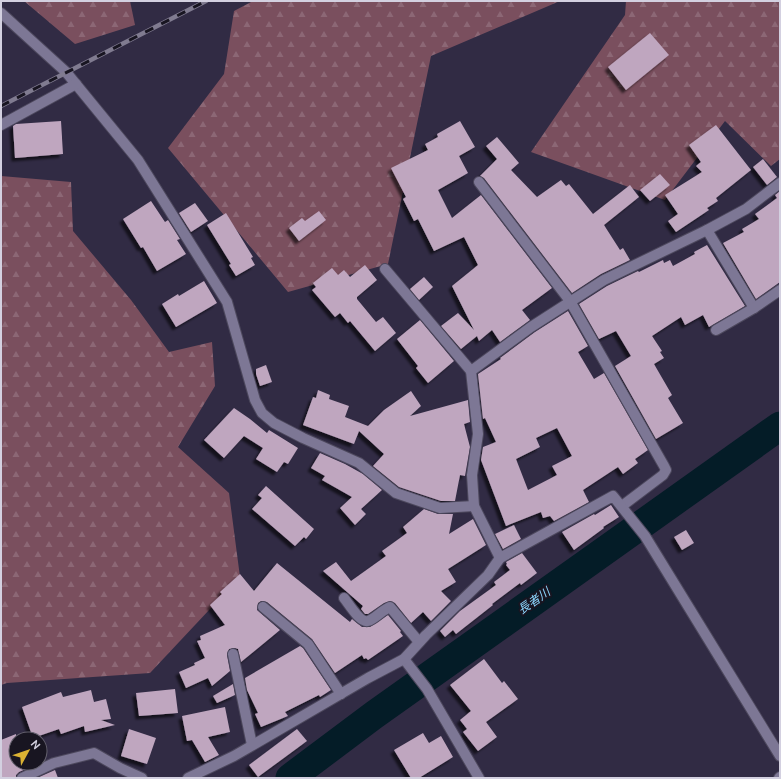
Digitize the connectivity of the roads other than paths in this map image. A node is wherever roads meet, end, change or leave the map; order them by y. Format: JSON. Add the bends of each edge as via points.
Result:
{"nodes":[{"id":1,"x":1,"y":13,"type":"edge"},
{"id":2,"x":76,"y":84,"type":"junction"},
{"id":3,"x":1,"y":125,"type":"edge"},
{"id":4,"x":479,"y":182,"type":"dead end"},
{"id":5,"x":780,"y":183,"type":"edge"},
{"id":6,"x":707,"y":230,"type":"junction"},
{"id":7,"x":385,"y":269,"type":"dead end"},
{"id":8,"x":780,"y":290,"type":"edge"},
{"id":9,"x":570,"y":301,"type":"junction"},
{"id":10,"x":754,"y":308,"type":"junction"},
{"id":11,"x":716,"y":330,"type":"dead end"},
{"id":12,"x":471,"y":371,"type":"junction"},
{"id":13,"x":474,"y":506,"type":"junction"},
{"id":14,"x":625,"y":510,"type":"junction"},
{"id":15,"x":500,"y":558,"type":"junction"},
{"id":16,"x":344,"y":598,"type":"dead end"},
{"id":17,"x":263,"y":607,"type":"dead end"},
{"id":18,"x":419,"y":642,"type":"junction"},
{"id":19,"x":233,"y":654,"type":"dead end"},
{"id":20,"x":404,"y":659,"type":"junction"},
{"id":21,"x":340,"y":694,"type":"junction"},
{"id":22,"x":252,"y":745,"type":"junction"},
{"id":23,"x":780,"y":756,"type":"edge"},
{"id":24,"x":22,"y":778,"type":"edge"},
{"id":25,"x":142,"y":778,"type":"edge"},
{"id":26,"x":188,"y":778,"type":"edge"},
{"id":27,"x":479,"y":778,"type":"edge"}],
"edges":[{"from":1,"to":2,"type":"street"},
{"from":2,"to":3,"type":"street"},
{"from":2,"to":13,"type":"street","via":[[138,160],[227,302],[255,400],[262,414],[303,438],[359,463],[396,493],[440,508]]},
{"from":4,"to":9,"type":"street"},
{"from":5,"to":6,"type":"street","via":[[746,209]]},
{"from":6,"to":9,"type":"street","via":[[604,280]]},
{"from":6,"to":10,"type":"street"},
{"from":7,"to":12,"type":"street"},
{"from":8,"to":10,"type":"street"},
{"from":9,"to":12,"type":"street"},
{"from":9,"to":14,"type":"street","via":[[666,470]]},
{"from":10,"to":11,"type":"street"},
{"from":12,"to":13,"type":"street","via":[[478,434],[472,475]]},
{"from":13,"to":15,"type":"street"},
{"from":14,"to":15,"type":"street","via":[[613,496]]},
{"from":14,"to":23,"type":"street","via":[[645,536]]},
{"from":15,"to":18,"type":"street","via":[[488,575]]},
{"from":16,"to":18,"type":"street","via":[[364,621],[369,621],[390,607]]},
{"from":17,"to":21,"type":"street","via":[[308,644]]},
{"from":18,"to":20,"type":"street"},
{"from":19,"to":22,"type":"street"},
{"from":20,"to":21,"type":"street"},
{"from":20,"to":27,"type":"street","via":[[427,689]]},
{"from":21,"to":22,"type":"street"},
{"from":22,"to":26,"type":"street"},
{"from":24,"to":25,"type":"street","via":[[54,763],[94,753]]}]}
